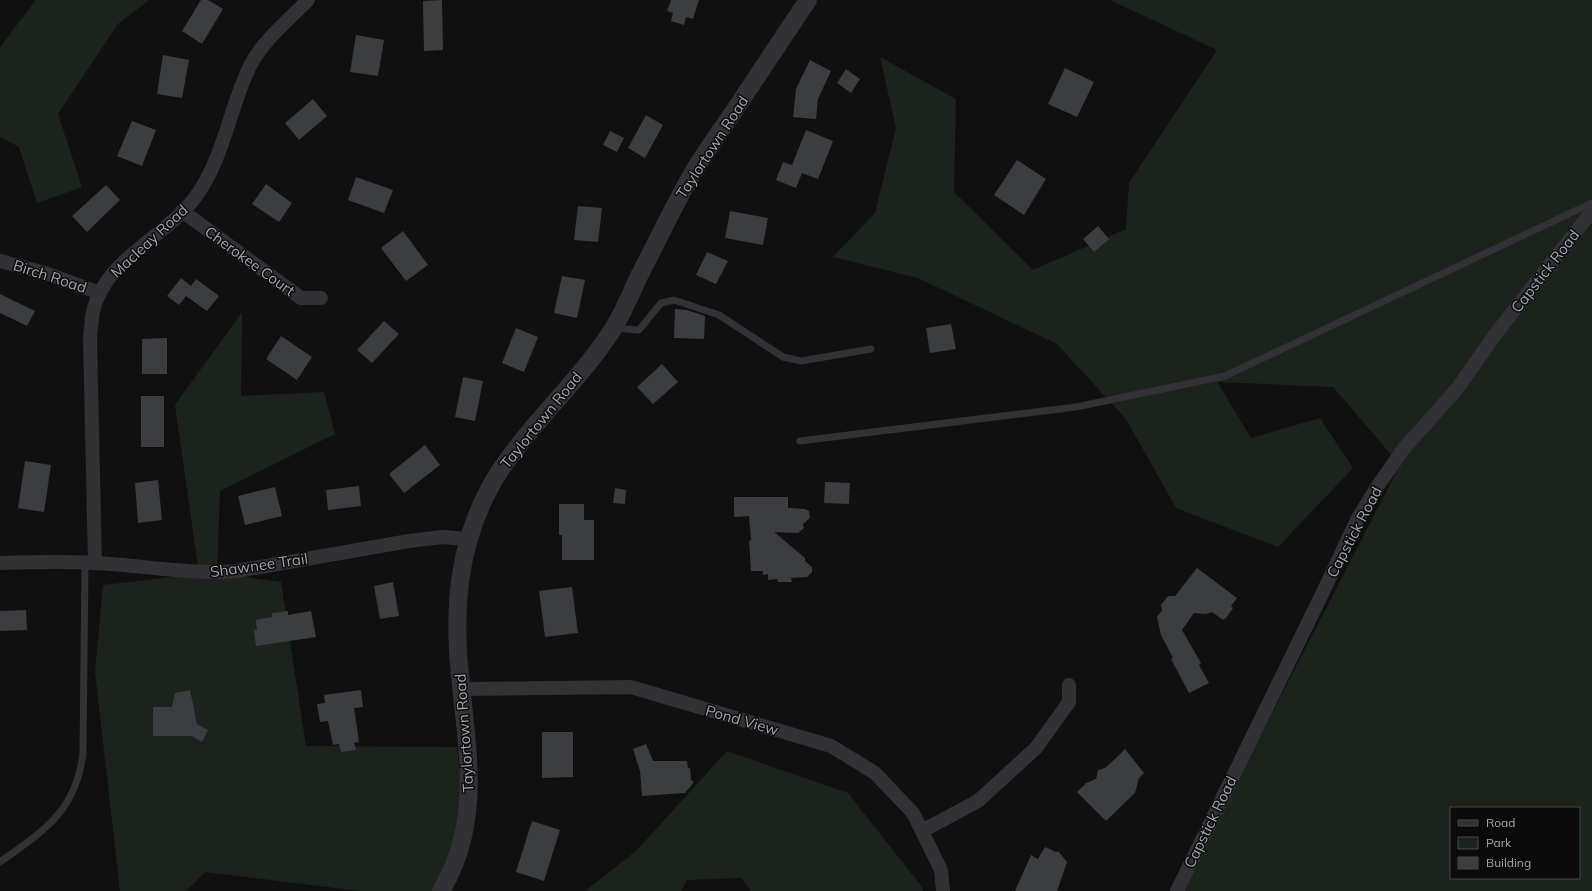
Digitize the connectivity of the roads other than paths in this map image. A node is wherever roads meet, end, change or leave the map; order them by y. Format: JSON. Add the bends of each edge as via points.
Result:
{"nodes":[{"id":1,"x":308,"y":0,"type":"edge"},
{"id":2,"x":808,"y":0,"type":"edge"},
{"id":3,"x":1592,"y":203,"type":"edge"},
{"id":4,"x":182,"y":211,"type":"junction"},
{"id":5,"x":1592,"y":211,"type":"edge"},
{"id":6,"x":0,"y":261,"type":"edge"},
{"id":7,"x":100,"y":293,"type":"junction"},
{"id":8,"x":321,"y":298,"type":"dead end"},
{"id":9,"x":613,"y":328,"type":"junction"},
{"id":10,"x":870,"y":349,"type":"dead end"},
{"id":11,"x":800,"y":441,"type":"dead end"},
{"id":12,"x":469,"y":539,"type":"junction"},
{"id":13,"x":90,"y":562,"type":"junction"},
{"id":14,"x":0,"y":563,"type":"edge"},
{"id":15,"x":1069,"y":685,"type":"dead end"},
{"id":16,"x":462,"y":689,"type":"junction"},
{"id":17,"x":922,"y":831,"type":"junction"},
{"id":18,"x":0,"y":862,"type":"edge"},
{"id":19,"x":441,"y":891,"type":"edge"},
{"id":20,"x":943,"y":891,"type":"edge"},
{"id":21,"x":1177,"y":891,"type":"edge"}],
"edges":[{"from":1,"to":4,"type":"street","name":"Macleay Road","via":[[263,47],[249,68],[206,182]]},
{"from":2,"to":9,"type":"street","name":"Taylortown Road","via":[[694,172],[672,210]]},
{"from":3,"to":11,"type":"lane","via":[[1224,376],[1076,407]]},
{"from":4,"to":7,"type":"street","name":"Macleay Road","via":[[130,257]]},
{"from":4,"to":8,"type":"street","name":"Cherokee Court","via":[[301,298]]},
{"from":5,"to":21,"type":"street","name":"Capstick Road","via":[[1497,332],[1456,389],[1405,447],[1377,487],[1339,555]]},
{"from":6,"to":7,"type":"street","name":"Birch Road","via":[[45,273]]},
{"from":7,"to":13,"type":"street","name":"Macleay Road","via":[[93,312],[90,339]]},
{"from":9,"to":10,"type":"lane","via":[[639,330],[661,303],[674,300],[719,315],[783,357],[801,361]]},
{"from":9,"to":12,"type":"street","name":"Taylortown Road","via":[[598,351],[501,469],[486,495]]},
{"from":12,"to":13,"type":"street","name":"Shawnee Trail","via":[[442,537],[409,541],[213,573]]},
{"from":12,"to":16,"type":"street","name":"Taylortown Road","via":[[459,587],[458,608],[458,653]]},
{"from":13,"to":14,"type":"street","name":"Shawnee Trail"},
{"from":13,"to":18,"type":"lane","via":[[80,773],[74,791],[64,808],[34,838]]},
{"from":15,"to":17,"type":"street","via":[[1069,702],[1036,748],[978,801]]},
{"from":16,"to":17,"type":"street","name":"Pond View","via":[[631,687],[830,746],[875,773],[913,813]]},
{"from":16,"to":19,"type":"street","name":"Taylortown Road","via":[[470,783],[468,812],[457,860]]},
{"from":17,"to":20,"type":"street","name":"Pond View","via":[[941,870]]}]}
